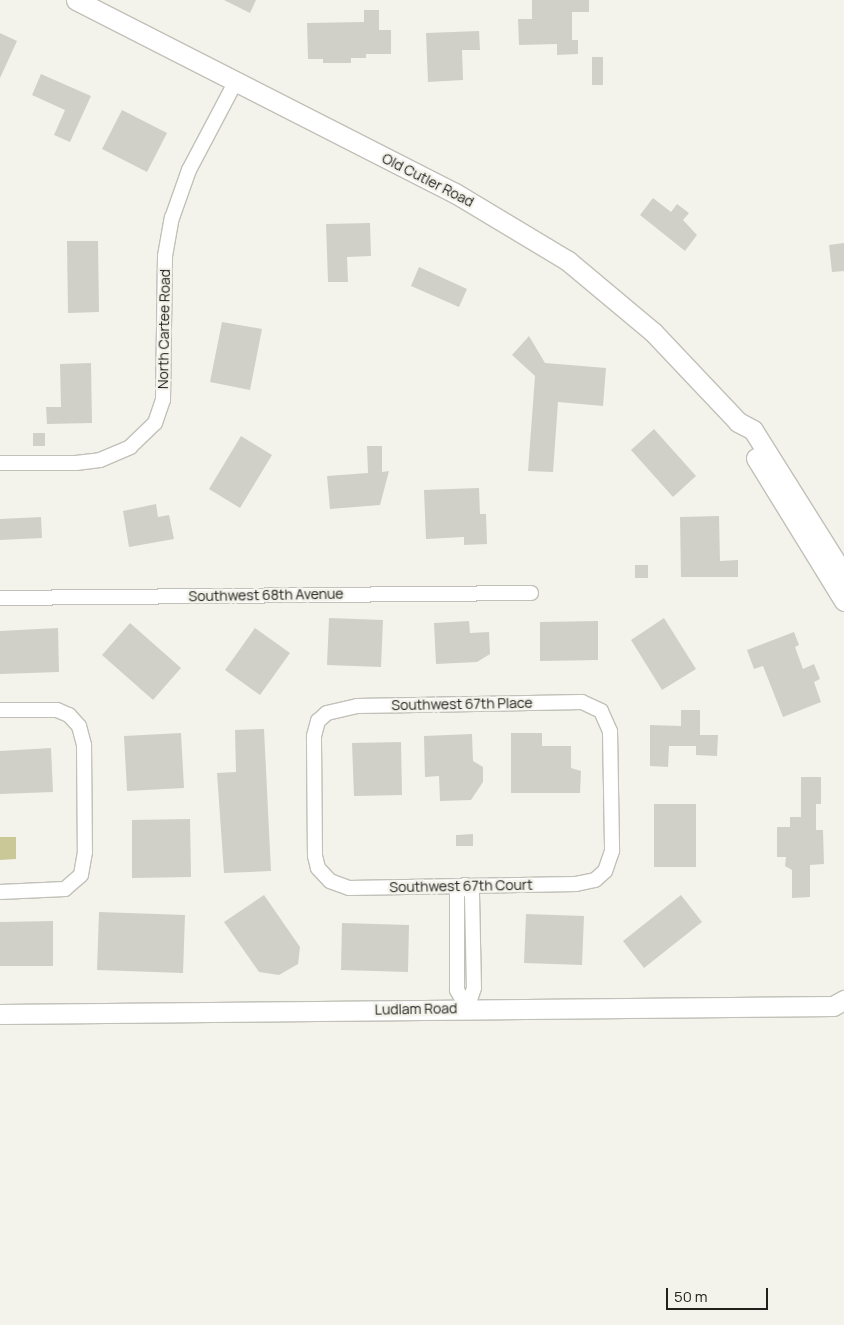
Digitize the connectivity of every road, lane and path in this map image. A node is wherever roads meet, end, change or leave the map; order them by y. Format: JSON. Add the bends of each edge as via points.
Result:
{"nodes":[{"id":1,"x":76,"y":0,"type":"edge"},
{"id":2,"x":236,"y":81,"type":"junction"},
{"id":3,"x":738,"y":422,"type":"junction"},
{"id":4,"x":0,"y":463,"type":"edge"},
{"id":5,"x":844,"y":575,"type":"edge"},
{"id":6,"x":531,"y":593,"type":"dead end"},
{"id":7,"x":0,"y":598,"type":"edge"},
{"id":8,"x":844,"y":601,"type":"edge"},
{"id":9,"x":0,"y":710,"type":"edge"},
{"id":10,"x":323,"y":874,"type":"joint"},
{"id":11,"x":601,"y":876,"type":"joint"},
{"id":12,"x":464,"y":885,"type":"junction"},
{"id":13,"x":0,"y":892,"type":"edge"},
{"id":14,"x":840,"y":1006,"type":"edge"},
{"id":15,"x":467,"y":1008,"type":"junction"},
{"id":16,"x":0,"y":1014,"type":"edge"}],
"edges":[{"from":1,"to":2,"type":"main road","name":"Old Cutler Road"},
{"from":2,"to":3,"type":"main road","name":"Old Cutler Road","via":[[479,206],[568,261],[660,339]]},
{"from":2,"to":4,"type":"street","name":"North Cartee Road","via":[[190,170],[169,232],[164,294],[164,388],[161,411],[155,422],[130,447],[100,460]]},
{"from":3,"to":5,"type":"main road","via":[[758,438]]},
{"from":3,"to":8,"type":"main road","via":[[742,438]]},
{"from":6,"to":7,"type":"street","name":"Southwest 68th Avenue"},
{"from":9,"to":13,"type":"street","via":[[57,710],[75,720],[84,739],[85,859],[76,882],[58,891]]},
{"from":10,"to":11,"type":"street","name":"Southwest 67th Place","via":[[315,856],[313,755],[314,736],[323,716],[334,709],[364,706],[582,702],[600,711],[610,731],[613,844],[608,865]]},
{"from":10,"to":12,"type":"street","name":"Southwest 67th Court","via":[[336,884],[349,888]]},
{"from":11,"to":12,"type":"street","name":"Southwest 67th Court","via":[[576,884]]},
{"from":12,"to":15,"type":"street","via":[[472,894],[474,988]]},
{"from":14,"to":15,"type":"main road","name":"Ludlam Road"},
{"from":15,"to":16,"type":"main road","name":"Ludlam Road"}]}
